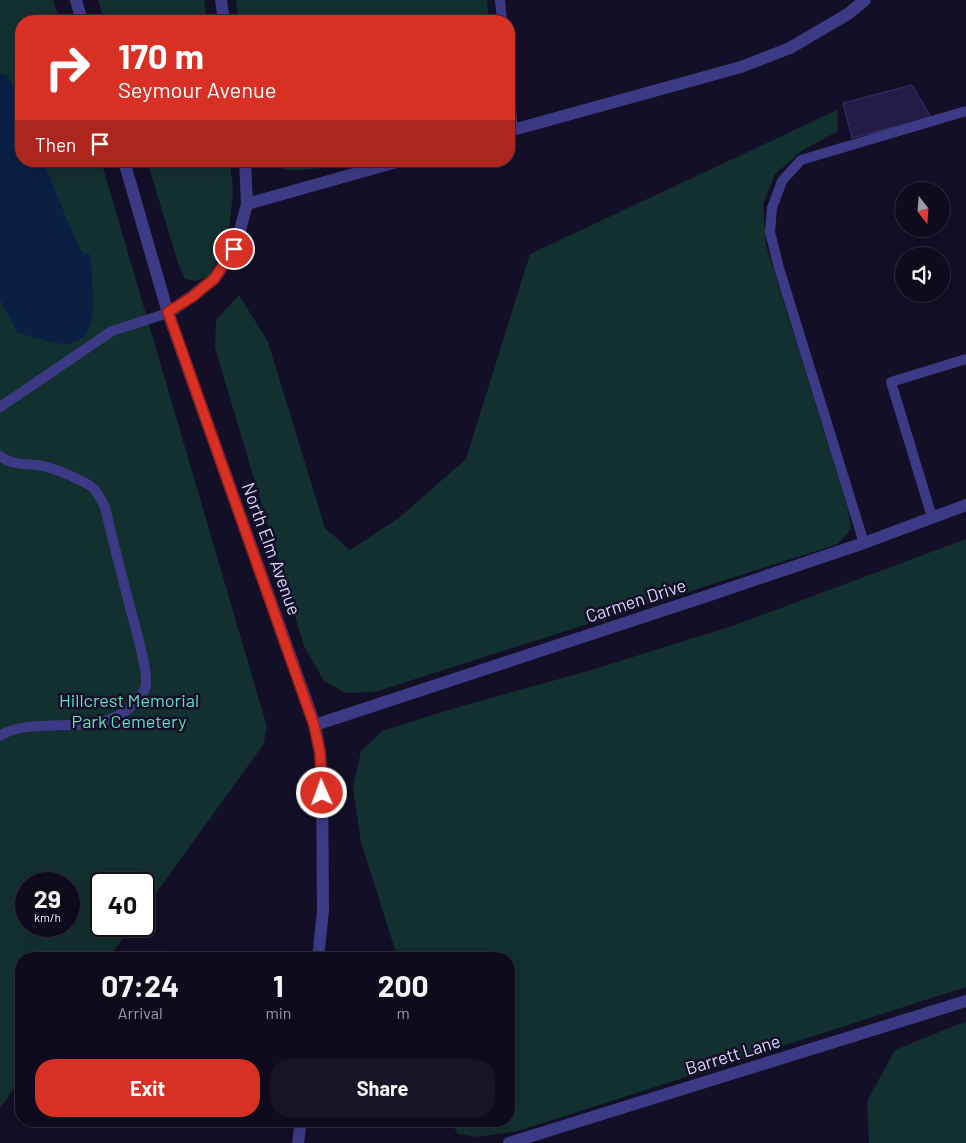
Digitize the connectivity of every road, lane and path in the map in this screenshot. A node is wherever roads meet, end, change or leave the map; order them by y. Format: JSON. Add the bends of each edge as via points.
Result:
{"nodes":[{"id":1,"x":76,"y":0,"type":"edge"},
{"id":2,"x":221,"y":0,"type":"edge"},
{"id":3,"x":500,"y":0,"type":"edge"},
{"id":4,"x":865,"y":0,"type":"edge"},
{"id":5,"x":80,"y":15,"type":"edge"},
{"id":6,"x":223,"y":15,"type":"edge"},
{"id":7,"x":501,"y":15,"type":"edge"},
{"id":8,"x":966,"y":111,"type":"edge"},
{"id":9,"x":515,"y":129,"type":"edge"},
{"id":10,"x":126,"y":167,"type":"edge"},
{"id":11,"x":245,"y":167,"type":"edge"},
{"id":12,"x":379,"y":167,"type":"edge"},
{"id":13,"x":247,"y":204,"type":"junction"},
{"id":14,"x":168,"y":312,"type":"junction"},
{"id":15,"x":966,"y":359,"type":"edge"},
{"id":16,"x":0,"y":407,"type":"edge"},
{"id":17,"x":0,"y":456,"type":"edge"},
{"id":18,"x":14,"y":463,"type":"junction"},
{"id":19,"x":0,"y":465,"type":"edge"},
{"id":20,"x":966,"y":505,"type":"edge"},
{"id":21,"x":932,"y":517,"type":"junction"},
{"id":22,"x":864,"y":543,"type":"junction"},
{"id":23,"x":314,"y":725,"type":"junction"},
{"id":24,"x":0,"y":736,"type":"edge"},
{"id":25,"x":319,"y":952,"type":"edge"},
{"id":26,"x":966,"y":1001,"type":"edge"},
{"id":27,"x":300,"y":1127,"type":"edge"},
{"id":28,"x":298,"y":1143,"type":"edge"},
{"id":29,"x":510,"y":1143,"type":"edge"}],
"edges":[{"from":1,"to":5,"type":"street"},
{"from":2,"to":6,"type":"street"},
{"from":3,"to":7,"type":"lane"},
{"from":4,"to":9,"type":"street","via":[[848,14],[790,48],[766,58]]},
{"from":8,"to":22,"type":"lane","via":[[801,160],[782,181],[772,208],[770,232],[779,268]]},
{"from":10,"to":14,"type":"street","name":"North Elm Avenue"},
{"from":11,"to":13,"type":"street"},
{"from":12,"to":13,"type":"street"},
{"from":13,"to":14,"type":"street","via":[[234,249],[214,279]]},
{"from":14,"to":16,"type":"lane","via":[[112,331]]},
{"from":14,"to":23,"type":"street","name":"North Elm Avenue"},
{"from":15,"to":21,"type":"lane","via":[[892,382]]},
{"from":17,"to":18,"type":"lane"},
{"from":18,"to":19,"type":"lane"},
{"from":18,"to":24,"type":"lane","via":[[44,466],[94,488],[105,508],[145,668],[146,688],[132,707],[111,719],[22,728]]},
{"from":20,"to":21,"type":"street","name":"Carmen Drive"},
{"from":21,"to":22,"type":"street","name":"Carmen Drive"},
{"from":22,"to":23,"type":"street","name":"Carmen Drive"},
{"from":23,"to":25,"type":"street","name":"North Elm Avenue","via":[[322,774],[323,910]]},
{"from":26,"to":29,"type":"street","name":"Barrett Lane"},
{"from":27,"to":28,"type":"street"}]}
